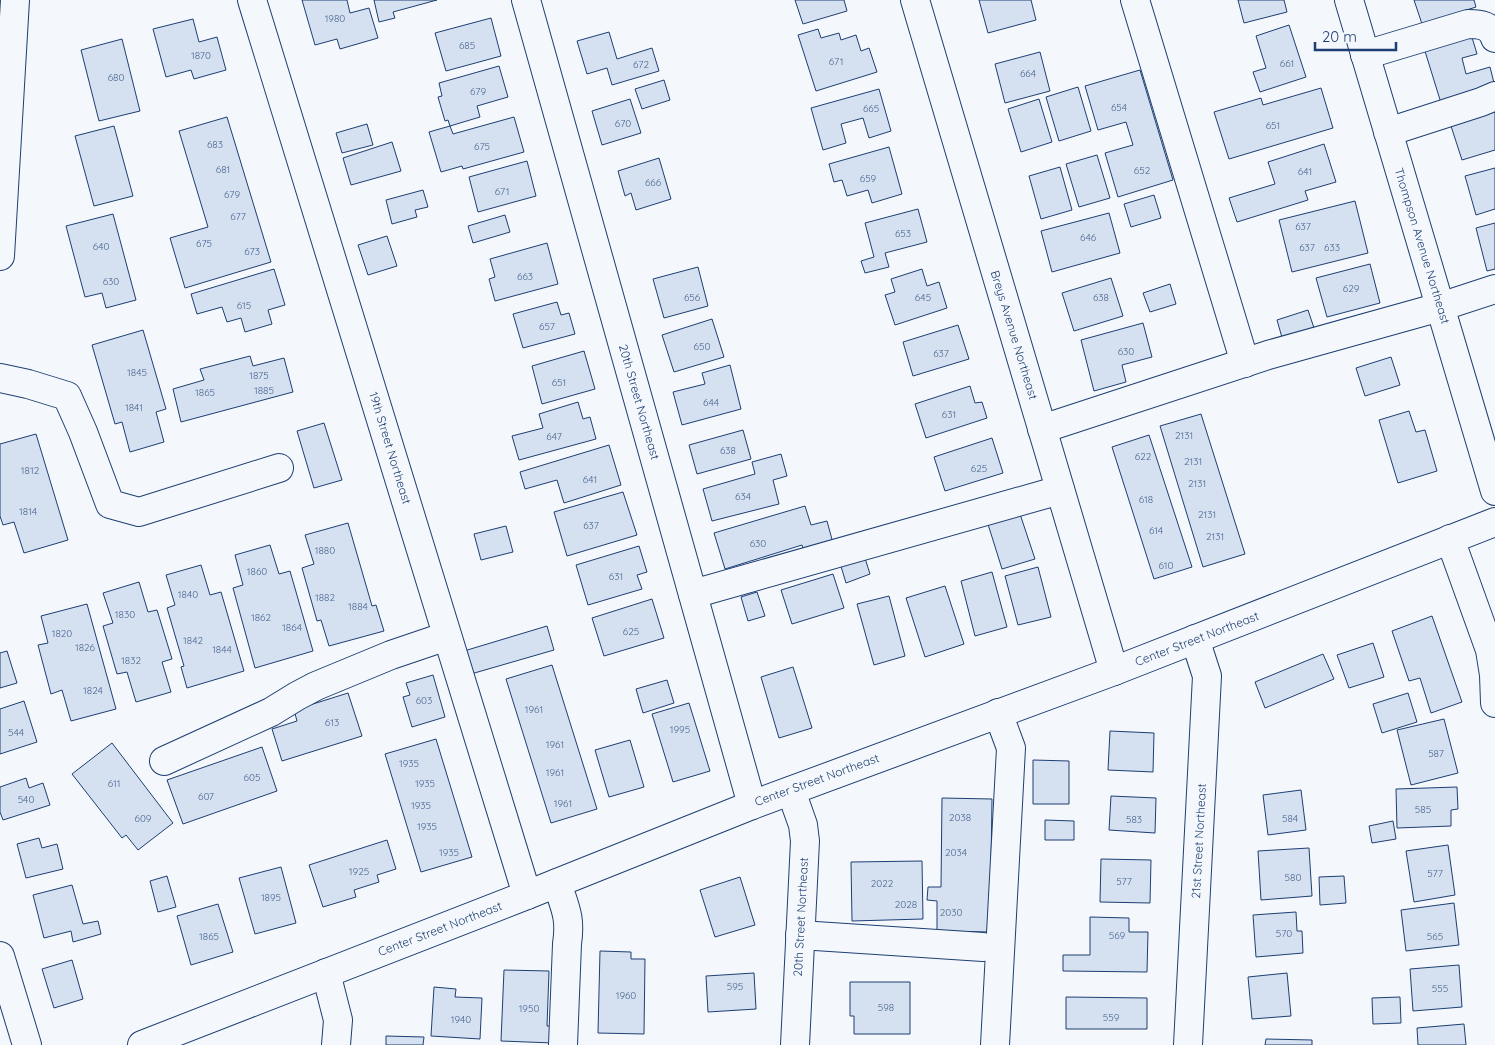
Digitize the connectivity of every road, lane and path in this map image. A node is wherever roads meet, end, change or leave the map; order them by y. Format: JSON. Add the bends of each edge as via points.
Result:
{"nodes":[{"id":1,"x":15,"y":0,"type":"edge"},
{"id":2,"x":252,"y":0,"type":"edge"},
{"id":3,"x":526,"y":0,"type":"edge"},
{"id":4,"x":915,"y":0,"type":"edge"},
{"id":5,"x":1135,"y":0,"type":"edge"},
{"id":6,"x":1349,"y":0,"type":"edge"},
{"id":7,"x":1495,"y":38,"type":"edge"},
{"id":8,"x":1366,"y":55,"type":"junction"},
{"id":9,"x":1495,"y":96,"type":"edge"},
{"id":10,"x":1388,"y":132,"type":"junction"},
{"id":11,"x":0,"y":256,"type":"edge"},
{"id":12,"x":1495,"y":289,"type":"edge"},
{"id":13,"x":1440,"y":307,"type":"junction"},
{"id":14,"x":1245,"y":363,"type":"junction"},
{"id":15,"x":0,"y":378,"type":"edge"},
{"id":16,"x":1042,"y":429,"type":"junction"},
{"id":17,"x":279,"y":468,"type":"dead end"},
{"id":18,"x":1060,"y":490,"type":"junction"},
{"id":19,"x":1495,"y":491,"type":"edge"},
{"id":20,"x":1495,"y":522,"type":"edge"},
{"id":21,"x":1450,"y":539,"type":"junction"},
{"id":22,"x":692,"y":594,"type":"junction"},
{"id":23,"x":447,"y":636,"type":"junction"},
{"id":24,"x":1196,"y":639,"type":"junction"},
{"id":25,"x":1114,"y":671,"type":"junction"},
{"id":26,"x":1495,"y":704,"type":"edge"},
{"id":27,"x":998,"y":713,"type":"junction"},
{"id":28,"x":164,"y":761,"type":"dead end"},
{"id":29,"x":791,"y":791,"type":"junction"},
{"id":30,"x":752,"y":805,"type":"junction"},
{"id":31,"x":557,"y":883,"type":"junction"},
{"id":32,"x":527,"y":895,"type":"junction"},
{"id":33,"x":800,"y":934,"type":"junction"},
{"id":34,"x":983,"y":947,"type":"dead end"},
{"id":35,"x":0,"y":956,"type":"edge"},
{"id":36,"x":326,"y":973,"type":"junction"},
{"id":37,"x":27,"y":1045,"type":"edge"},
{"id":38,"x":142,"y":1045,"type":"edge"},
{"id":39,"x":336,"y":1045,"type":"edge"},
{"id":40,"x":563,"y":1045,"type":"edge"},
{"id":41,"x":795,"y":1045,"type":"edge"},
{"id":42,"x":995,"y":1045,"type":"edge"},
{"id":43,"x":1188,"y":1045,"type":"edge"}],
"edges":[{"from":1,"to":11,"type":"street"},
{"from":2,"to":23,"type":"street","name":"19th Street Northeast"},
{"from":3,"to":22,"type":"street","name":"20th Street Northeast"},
{"from":4,"to":16,"type":"street","name":"Breys Avenue Northeast"},
{"from":5,"to":14,"type":"street"},
{"from":6,"to":8,"type":"street","name":"Thompson Avenue Northeast"},
{"from":7,"to":8,"type":"street","via":[[1487,27],[1468,24]]},
{"from":8,"to":10,"type":"street","name":"Thompson Avenue Northeast"},
{"from":9,"to":10,"type":"street"},
{"from":10,"to":13,"type":"street","name":"Thompson Avenue Northeast"},
{"from":12,"to":13,"type":"street"},
{"from":13,"to":14,"type":"street"},
{"from":13,"to":19,"type":"street","name":"Thompson Avenue Northeast"},
{"from":14,"to":16,"type":"street"},
{"from":15,"to":17,"type":"street","via":[[67,396],[110,504],[139,512]]},
{"from":16,"to":18,"type":"street","name":"Breys Avenue Northeast"},
{"from":18,"to":22,"type":"street"},
{"from":18,"to":25,"type":"street","name":"Breys Avenue Northeast"},
{"from":20,"to":21,"type":"street","name":"Center Street Northeast"},
{"from":21,"to":24,"type":"street","name":"Center Street Northeast"},
{"from":21,"to":26,"type":"street","via":[[1490,650]]},
{"from":22,"to":30,"type":"street","name":"20th Street Northeast"},
{"from":23,"to":28,"type":"street","via":[[316,686],[271,712]]},
{"from":23,"to":32,"type":"street","name":"19th Street Northeast"},
{"from":24,"to":25,"type":"street","name":"Center Street Northeast"},
{"from":24,"to":43,"type":"street","name":"21st Street Northeast","via":[[1207,676]]},
{"from":25,"to":27,"type":"street","name":"Center Street Northeast"},
{"from":27,"to":29,"type":"street","name":"Center Street Northeast"},
{"from":27,"to":42,"type":"street","via":[[1011,748]]},
{"from":29,"to":30,"type":"street","name":"Center Street Northeast"},
{"from":29,"to":33,"type":"street","name":"20th Street Northeast","via":[[805,841]]},
{"from":30,"to":31,"type":"street","name":"Center Street Northeast"},
{"from":31,"to":32,"type":"street","name":"Center Street Northeast"},
{"from":31,"to":40,"type":"street","via":[[570,928]]},
{"from":32,"to":36,"type":"street","name":"Center Street Northeast"},
{"from":33,"to":34,"type":"street"},
{"from":33,"to":41,"type":"street","name":"20th Street Northeast"},
{"from":35,"to":37,"type":"street"},
{"from":36,"to":38,"type":"street","name":"Center Street Northeast"},
{"from":36,"to":39,"type":"street","via":[[338,1020]]}]}
